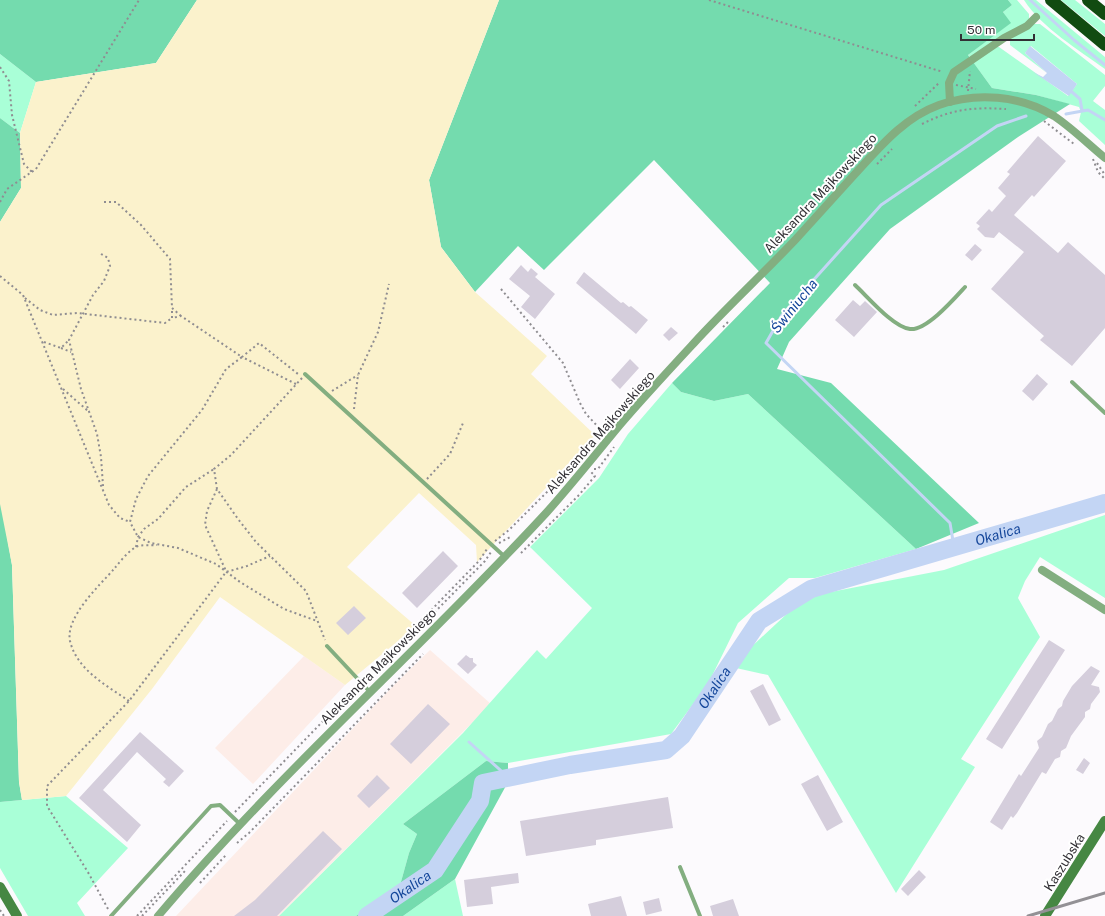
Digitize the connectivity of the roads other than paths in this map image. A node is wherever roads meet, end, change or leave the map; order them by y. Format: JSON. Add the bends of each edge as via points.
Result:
{"nodes":[{"id":1,"x":1051,"y":0,"type":"edge"},
{"id":2,"x":1088,"y":0,"type":"edge"},
{"id":3,"x":1105,"y":14,"type":"edge"},
{"id":4,"x":1036,"y":17,"type":"dead end"},
{"id":5,"x":1105,"y":45,"type":"edge"},
{"id":6,"x":950,"y":102,"type":"junction"},
{"id":7,"x":1105,"y":158,"type":"edge"},
{"id":8,"x":855,"y":285,"type":"dead end"},
{"id":9,"x":965,"y":288,"type":"dead end"},
{"id":10,"x":304,"y":376,"type":"road end"},
{"id":11,"x":1072,"y":382,"type":"dead end"},
{"id":12,"x":1105,"y":413,"type":"edge"},
{"id":13,"x":505,"y":557,"type":"junction"},
{"id":14,"x":1042,"y":570,"type":"dead end"},
{"id":15,"x":1105,"y":610,"type":"edge"},
{"id":16,"x":327,"y":646,"type":"road end"},
{"id":17,"x":370,"y":692,"type":"junction"},
{"id":18,"x":1105,"y":821,"type":"edge"},
{"id":19,"x":240,"y":824,"type":"junction"},
{"id":20,"x":680,"y":866,"type":"dead end"},
{"id":21,"x":0,"y":887,"type":"edge"},
{"id":22,"x":17,"y":916,"type":"edge"},
{"id":23,"x":111,"y":916,"type":"edge"},
{"id":24,"x":158,"y":916,"type":"edge"},
{"id":25,"x":700,"y":916,"type":"edge"},
{"id":26,"x":1045,"y":916,"type":"edge"}],
"edges":[{"from":1,"to":5,"type":"highway"},
{"from":2,"to":3,"type":"highway"},
{"from":4,"to":6,"type":"street","via":[[1027,26],[1004,38],[954,72],[949,83]]},
{"from":6,"to":7,"type":"street","name":"Aleksandra Majkowskiego","via":[[968,98],[1014,100],[1041,109],[1055,117]]},
{"from":6,"to":13,"type":"street","name":"Aleksandra Majkowskiego","via":[[920,114],[891,136],[794,241],[698,339]]},
{"from":8,"to":9,"type":"lane","via":[[899,325],[911,329],[922,326],[936,316]]},
{"from":10,"to":13,"type":"lane","via":[[327,394]]},
{"from":11,"to":12,"type":"lane"},
{"from":13,"to":17,"type":"street","name":"Aleksandra Majkowskiego"},
{"from":14,"to":15,"type":"street"},
{"from":16,"to":17,"type":"lane"},
{"from":17,"to":19,"type":"street","name":"Aleksandra Majkowskiego"},
{"from":18,"to":26,"type":"street","name":"Kaszubska"},
{"from":19,"to":23,"type":"lane","via":[[220,805],[211,806]]},
{"from":19,"to":24,"type":"street","name":"Aleksandra Majkowskiego"},
{"from":20,"to":25,"type":"lane"},
{"from":21,"to":22,"type":"street"}]}
